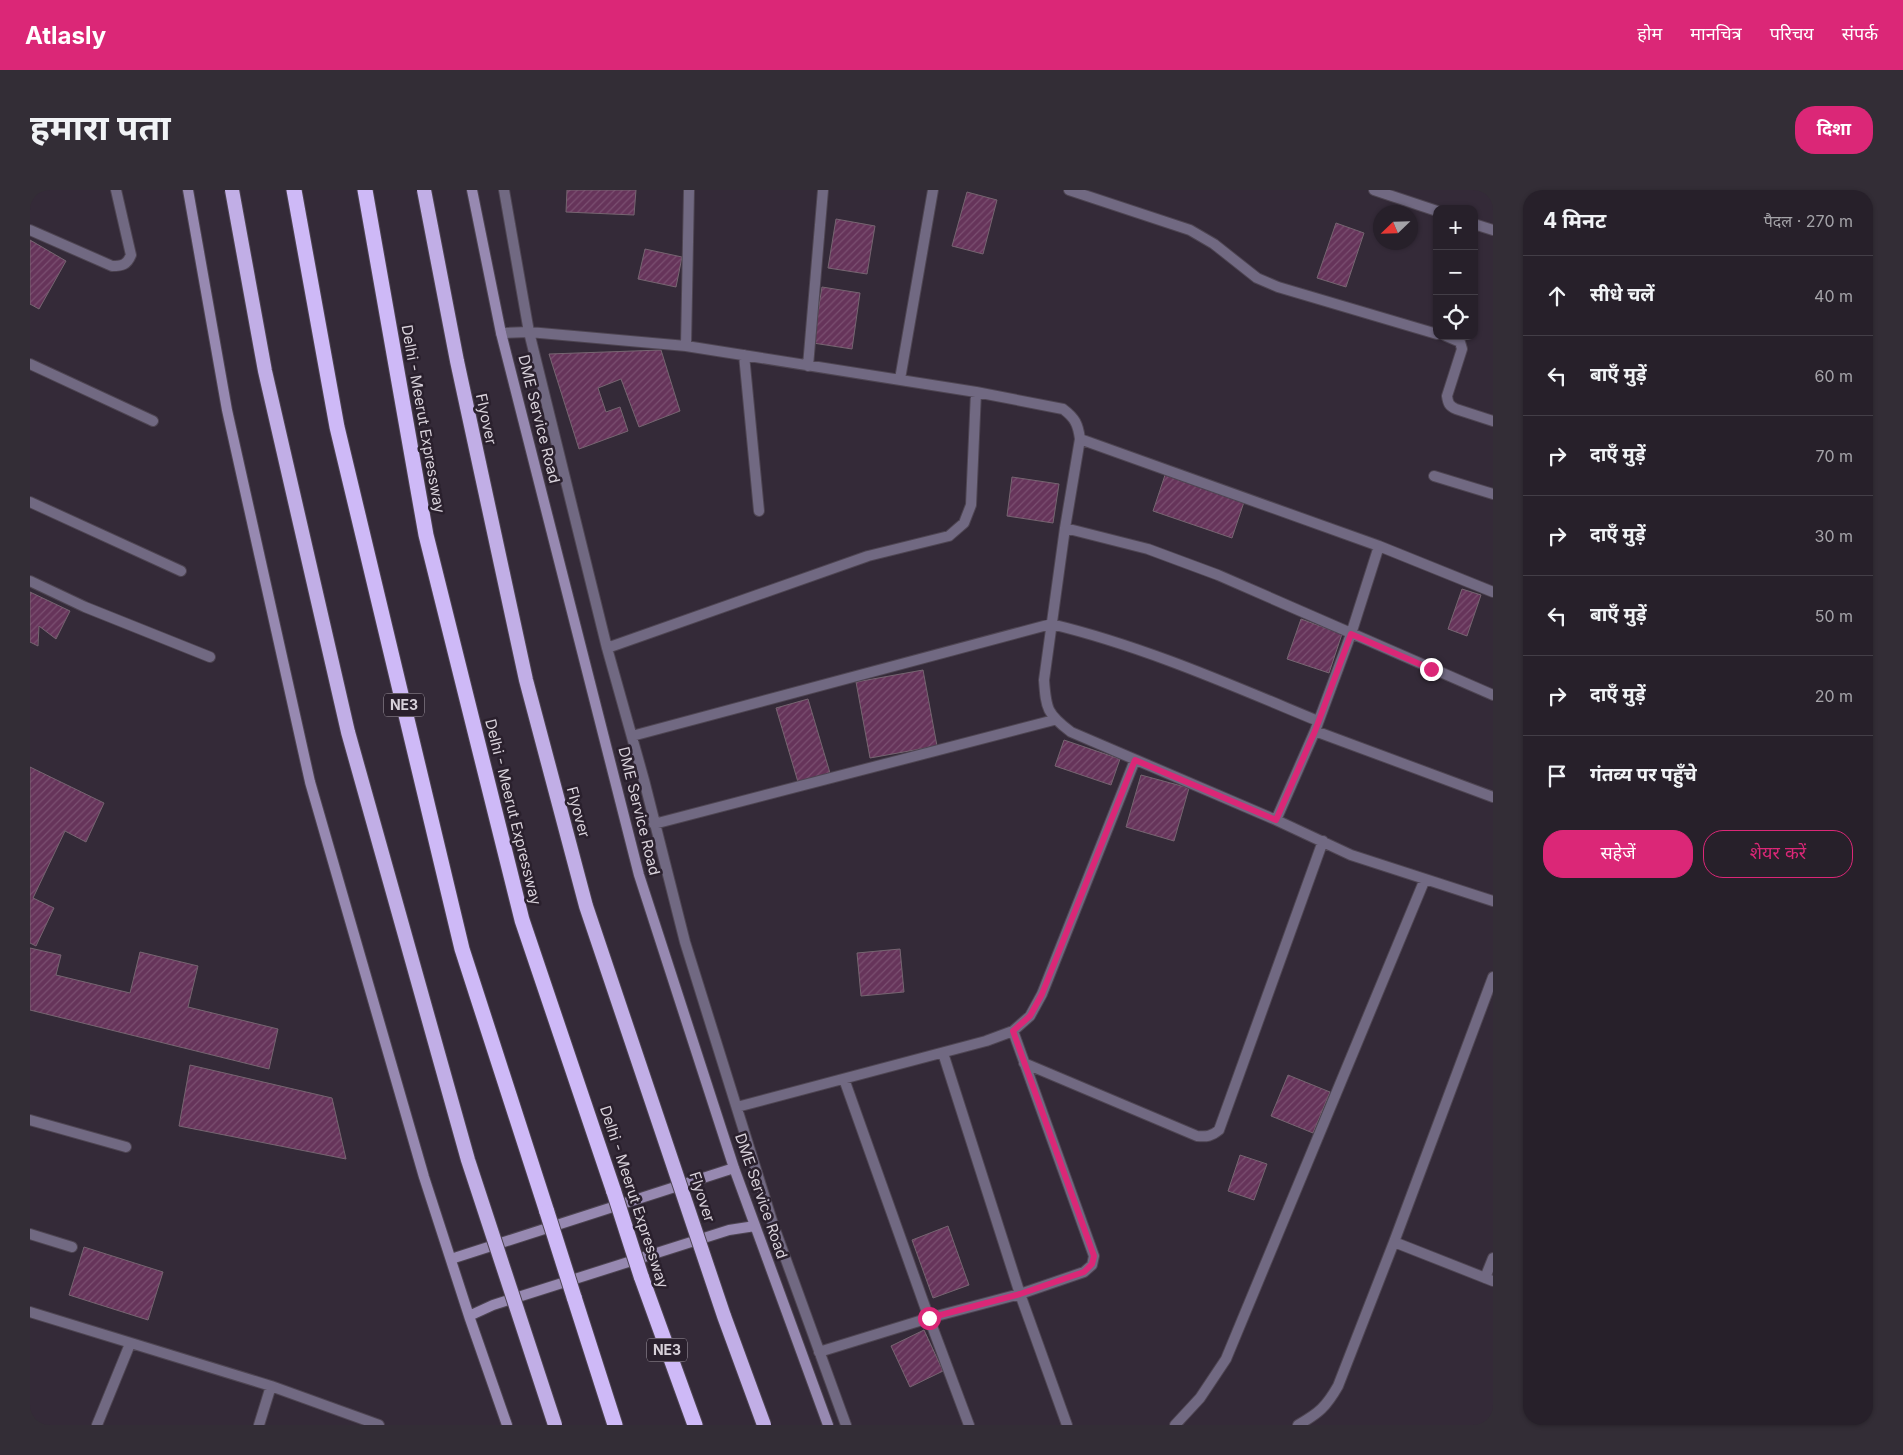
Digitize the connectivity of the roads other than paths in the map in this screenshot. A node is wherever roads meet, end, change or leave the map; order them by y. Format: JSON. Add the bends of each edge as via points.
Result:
{"nodes":[{"id":1,"x":116,"y":190,"type":"edge"},
{"id":2,"x":188,"y":190,"type":"edge"},
{"id":3,"x":232,"y":190,"type":"edge"},
{"id":4,"x":294,"y":190,"type":"edge"},
{"id":5,"x":366,"y":190,"type":"edge"},
{"id":6,"x":424,"y":190,"type":"edge"},
{"id":7,"x":472,"y":190,"type":"edge"},
{"id":8,"x":504,"y":190,"type":"edge"},
{"id":9,"x":690,"y":190,"type":"edge"},
{"id":10,"x":823,"y":190,"type":"edge"},
{"id":11,"x":933,"y":190,"type":"edge"},
{"id":12,"x":1069,"y":190,"type":"edge"},
{"id":13,"x":1374,"y":190,"type":"edge"},
{"id":14,"x":1433,"y":210,"type":"edge"},
{"id":15,"x":1478,"y":225,"type":"edge"},
{"id":16,"x":30,"y":230,"type":"edge"},
{"id":17,"x":1493,"y":230,"type":"edge"},
{"id":18,"x":529,"y":332,"type":"junction"},
{"id":19,"x":501,"y":333,"type":"junction"},
{"id":20,"x":1433,"y":333,"type":"edge"},
{"id":21,"x":1455,"y":340,"type":"edge"},
{"id":22,"x":686,"y":346,"type":"junction"},
{"id":23,"x":744,"y":355,"type":"junction"},
{"id":24,"x":30,"y":364,"type":"edge"},
{"id":25,"x":808,"y":366,"type":"junction"},
{"id":26,"x":900,"y":379,"type":"junction"},
{"id":27,"x":976,"y":392,"type":"junction"},
{"id":28,"x":153,"y":421,"type":"dead end"},
{"id":29,"x":1493,"y":421,"type":"edge"},
{"id":30,"x":1080,"y":439,"type":"junction"},
{"id":31,"x":1434,"y":476,"type":"dead end"},
{"id":32,"x":1493,"y":494,"type":"edge"},
{"id":33,"x":30,"y":502,"type":"edge"},
{"id":34,"x":760,"y":511,"type":"dead end"},
{"id":35,"x":1065,"y":528,"type":"junction"},
{"id":36,"x":1379,"y":546,"type":"junction"},
{"id":37,"x":182,"y":571,"type":"dead end"},
{"id":38,"x":30,"y":581,"type":"edge"},
{"id":39,"x":1493,"y":592,"type":"edge"},
{"id":40,"x":1051,"y":624,"type":"junction"},
{"id":41,"x":1351,"y":634,"type":"junction"},
{"id":42,"x":607,"y":648,"type":"junction"},
{"id":43,"x":210,"y":657,"type":"dead end"},
{"id":44,"x":1493,"y":695,"type":"edge"},
{"id":45,"x":1054,"y":720,"type":"junction"},
{"id":46,"x":1316,"y":726,"type":"junction"},
{"id":47,"x":632,"y":736,"type":"junction"},
{"id":48,"x":1135,"y":760,"type":"junction"},
{"id":49,"x":1493,"y":797,"type":"edge"},
{"id":50,"x":1276,"y":820,"type":"junction"},
{"id":51,"x":654,"y":824,"type":"junction"},
{"id":52,"x":1322,"y":841,"type":"junction"},
{"id":53,"x":1425,"y":880,"type":"junction"},
{"id":54,"x":1493,"y":900,"type":"edge"},
{"id":55,"x":1493,"y":977,"type":"edge"},
{"id":56,"x":1013,"y":1031,"type":"junction"},
{"id":57,"x":943,"y":1052,"type":"junction"},
{"id":58,"x":1024,"y":1063,"type":"junction"},
{"id":59,"x":844,"y":1079,"type":"junction"},
{"id":60,"x":737,"y":1107,"type":"junction"},
{"id":61,"x":30,"y":1120,"type":"edge"},
{"id":62,"x":126,"y":1147,"type":"dead end"},
{"id":63,"x":734,"y":1168,"type":"junction"},
{"id":64,"x":755,"y":1226,"type":"junction"},
{"id":65,"x":30,"y":1234,"type":"edge"},
{"id":66,"x":1394,"y":1242,"type":"junction"},
{"id":67,"x":72,"y":1247,"type":"dead end"},
{"id":68,"x":1493,"y":1258,"type":"edge"},
{"id":69,"x":451,"y":1260,"type":"junction"},
{"id":70,"x":1489,"y":1280,"type":"edge"},
{"id":71,"x":1020,"y":1294,"type":"junction"},
{"id":72,"x":30,"y":1312,"type":"edge"},
{"id":73,"x":469,"y":1316,"type":"junction"},
{"id":74,"x":929,"y":1318,"type":"junction"},
{"id":75,"x":130,"y":1344,"type":"junction"},
{"id":76,"x":819,"y":1352,"type":"junction"},
{"id":77,"x":271,"y":1386,"type":"junction"},
{"id":78,"x":97,"y":1425,"type":"edge"},
{"id":79,"x":259,"y":1425,"type":"edge"},
{"id":80,"x":379,"y":1425,"type":"edge"},
{"id":81,"x":507,"y":1425,"type":"edge"},
{"id":82,"x":555,"y":1425,"type":"edge"},
{"id":83,"x":615,"y":1425,"type":"edge"},
{"id":84,"x":694,"y":1425,"type":"edge"},
{"id":85,"x":764,"y":1425,"type":"edge"},
{"id":86,"x":828,"y":1425,"type":"edge"},
{"id":87,"x":846,"y":1425,"type":"edge"},
{"id":88,"x":969,"y":1425,"type":"edge"},
{"id":89,"x":1067,"y":1425,"type":"edge"},
{"id":90,"x":1175,"y":1425,"type":"edge"},
{"id":91,"x":1298,"y":1425,"type":"edge"}],
"edges":[{"from":1,"to":16,"type":"street","via":[[131,255],[122,266],[112,266]]},
{"from":2,"to":69,"type":"main road","via":[[227,410],[310,782]]},
{"from":3,"to":82,"type":"highway","bridge":true,"via":[[266,372],[348,732],[468,1160]]},
{"from":4,"to":83,"type":"highway","number":"NE3","bridge":true,"via":[[337,427],[462,948]]},
{"from":5,"to":84,"type":"highway","name":"Delhi - Meerut Expressway","number":"NE3","bridge":true,"via":[[426,536],[522,920]]},
{"from":6,"to":85,"type":"highway","name":"Flyover","bridge":true,"via":[[456,361],[526,680],[586,906],[721,1308]]},
{"from":7,"to":19,"type":"main road","name":"DME Service Road"},
{"from":8,"to":18,"type":"street"},
{"from":9,"to":22,"type":"street"},
{"from":10,"to":25,"type":"street"},
{"from":11,"to":26,"type":"street"},
{"from":12,"to":20,"type":"street","via":[[1190,230],[1214,244],[1257,278],[1278,287]]},
{"from":13,"to":14,"type":"street"},
{"from":15,"to":17,"type":"street"},
{"from":18,"to":19,"type":"street"},
{"from":18,"to":22,"type":"street"},
{"from":18,"to":42,"type":"street"},
{"from":19,"to":63,"type":"main road","name":"DME Service Road","via":[[639,875]]},
{"from":21,"to":29,"type":"street","via":[[1460,342],[1462,349],[1448,402],[1451,407]]},
{"from":22,"to":23,"type":"street"},
{"from":23,"to":25,"type":"street"},
{"from":23,"to":34,"type":"street"},
{"from":24,"to":28,"type":"street"},
{"from":25,"to":26,"type":"street"},
{"from":26,"to":27,"type":"street"},
{"from":27,"to":30,"type":"street","via":[[1063,409],[1078,425]]},
{"from":27,"to":42,"type":"street","via":[[971,505],[964,524],[949,536],[868,556]]},
{"from":30,"to":35,"type":"street"},
{"from":30,"to":36,"type":"street"},
{"from":31,"to":32,"type":"street"},
{"from":33,"to":37,"type":"street"},
{"from":35,"to":40,"type":"street"},
{"from":35,"to":41,"type":"street","via":[[1148,549]]},
{"from":36,"to":39,"type":"street"},
{"from":36,"to":41,"type":"street"},
{"from":38,"to":43,"type":"street","via":[[85,607]]},
{"from":40,"to":45,"type":"street","via":[[1044,680],[1046,703]]},
{"from":40,"to":46,"type":"street","via":[[1097,635],[1229,684]]},
{"from":40,"to":47,"type":"street"},
{"from":41,"to":44,"type":"street"},
{"from":41,"to":46,"type":"street"},
{"from":42,"to":47,"type":"street"},
{"from":45,"to":48,"type":"street","via":[[1071,732]]},
{"from":45,"to":51,"type":"street"},
{"from":46,"to":49,"type":"street"},
{"from":46,"to":50,"type":"street"},
{"from":47,"to":51,"type":"street"},
{"from":48,"to":50,"type":"street"},
{"from":48,"to":56,"type":"street","via":[[1042,994],[1030,1016]]},
{"from":50,"to":52,"type":"street"},
{"from":51,"to":60,"type":"street","via":[[685,942]]},
{"from":52,"to":53,"type":"street","via":[[1351,855]]},
{"from":52,"to":58,"type":"street","via":[[1219,1130],[1214,1135],[1197,1136]]},
{"from":53,"to":54,"type":"street"},
{"from":53,"to":90,"type":"street","via":[[1226,1359],[1200,1398]]},
{"from":55,"to":66,"type":"street"},
{"from":56,"to":57,"type":"street"},
{"from":56,"to":58,"type":"street"},
{"from":57,"to":59,"type":"street"},
{"from":57,"to":71,"type":"street"},
{"from":58,"to":71,"type":"street","via":[[1094,1256],[1092,1264],[1084,1272]]},
{"from":59,"to":60,"type":"street"},
{"from":59,"to":74,"type":"street"},
{"from":60,"to":76,"type":"street","via":[[773,1224]]},
{"from":61,"to":62,"type":"street"},
{"from":63,"to":64,"type":"main road","name":"DME Service Road"},
{"from":63,"to":69,"type":"main road"},
{"from":64,"to":73,"type":"main road","via":[[719,1233],[493,1305]]},
{"from":64,"to":86,"type":"main road","name":"DME Service Road"},
{"from":65,"to":67,"type":"street"},
{"from":66,"to":70,"type":"street"},
{"from":66,"to":91,"type":"street","via":[[1338,1386],[1329,1403]]},
{"from":68,"to":70,"type":"street"},
{"from":69,"to":73,"type":"main road"},
{"from":71,"to":74,"type":"street"},
{"from":71,"to":89,"type":"street"},
{"from":72,"to":75,"type":"street"},
{"from":73,"to":81,"type":"main road"},
{"from":74,"to":76,"type":"street"},
{"from":74,"to":88,"type":"street"},
{"from":75,"to":77,"type":"street"},
{"from":75,"to":78,"type":"street"},
{"from":76,"to":87,"type":"street"},
{"from":77,"to":79,"type":"street"},
{"from":77,"to":80,"type":"street"}]}
